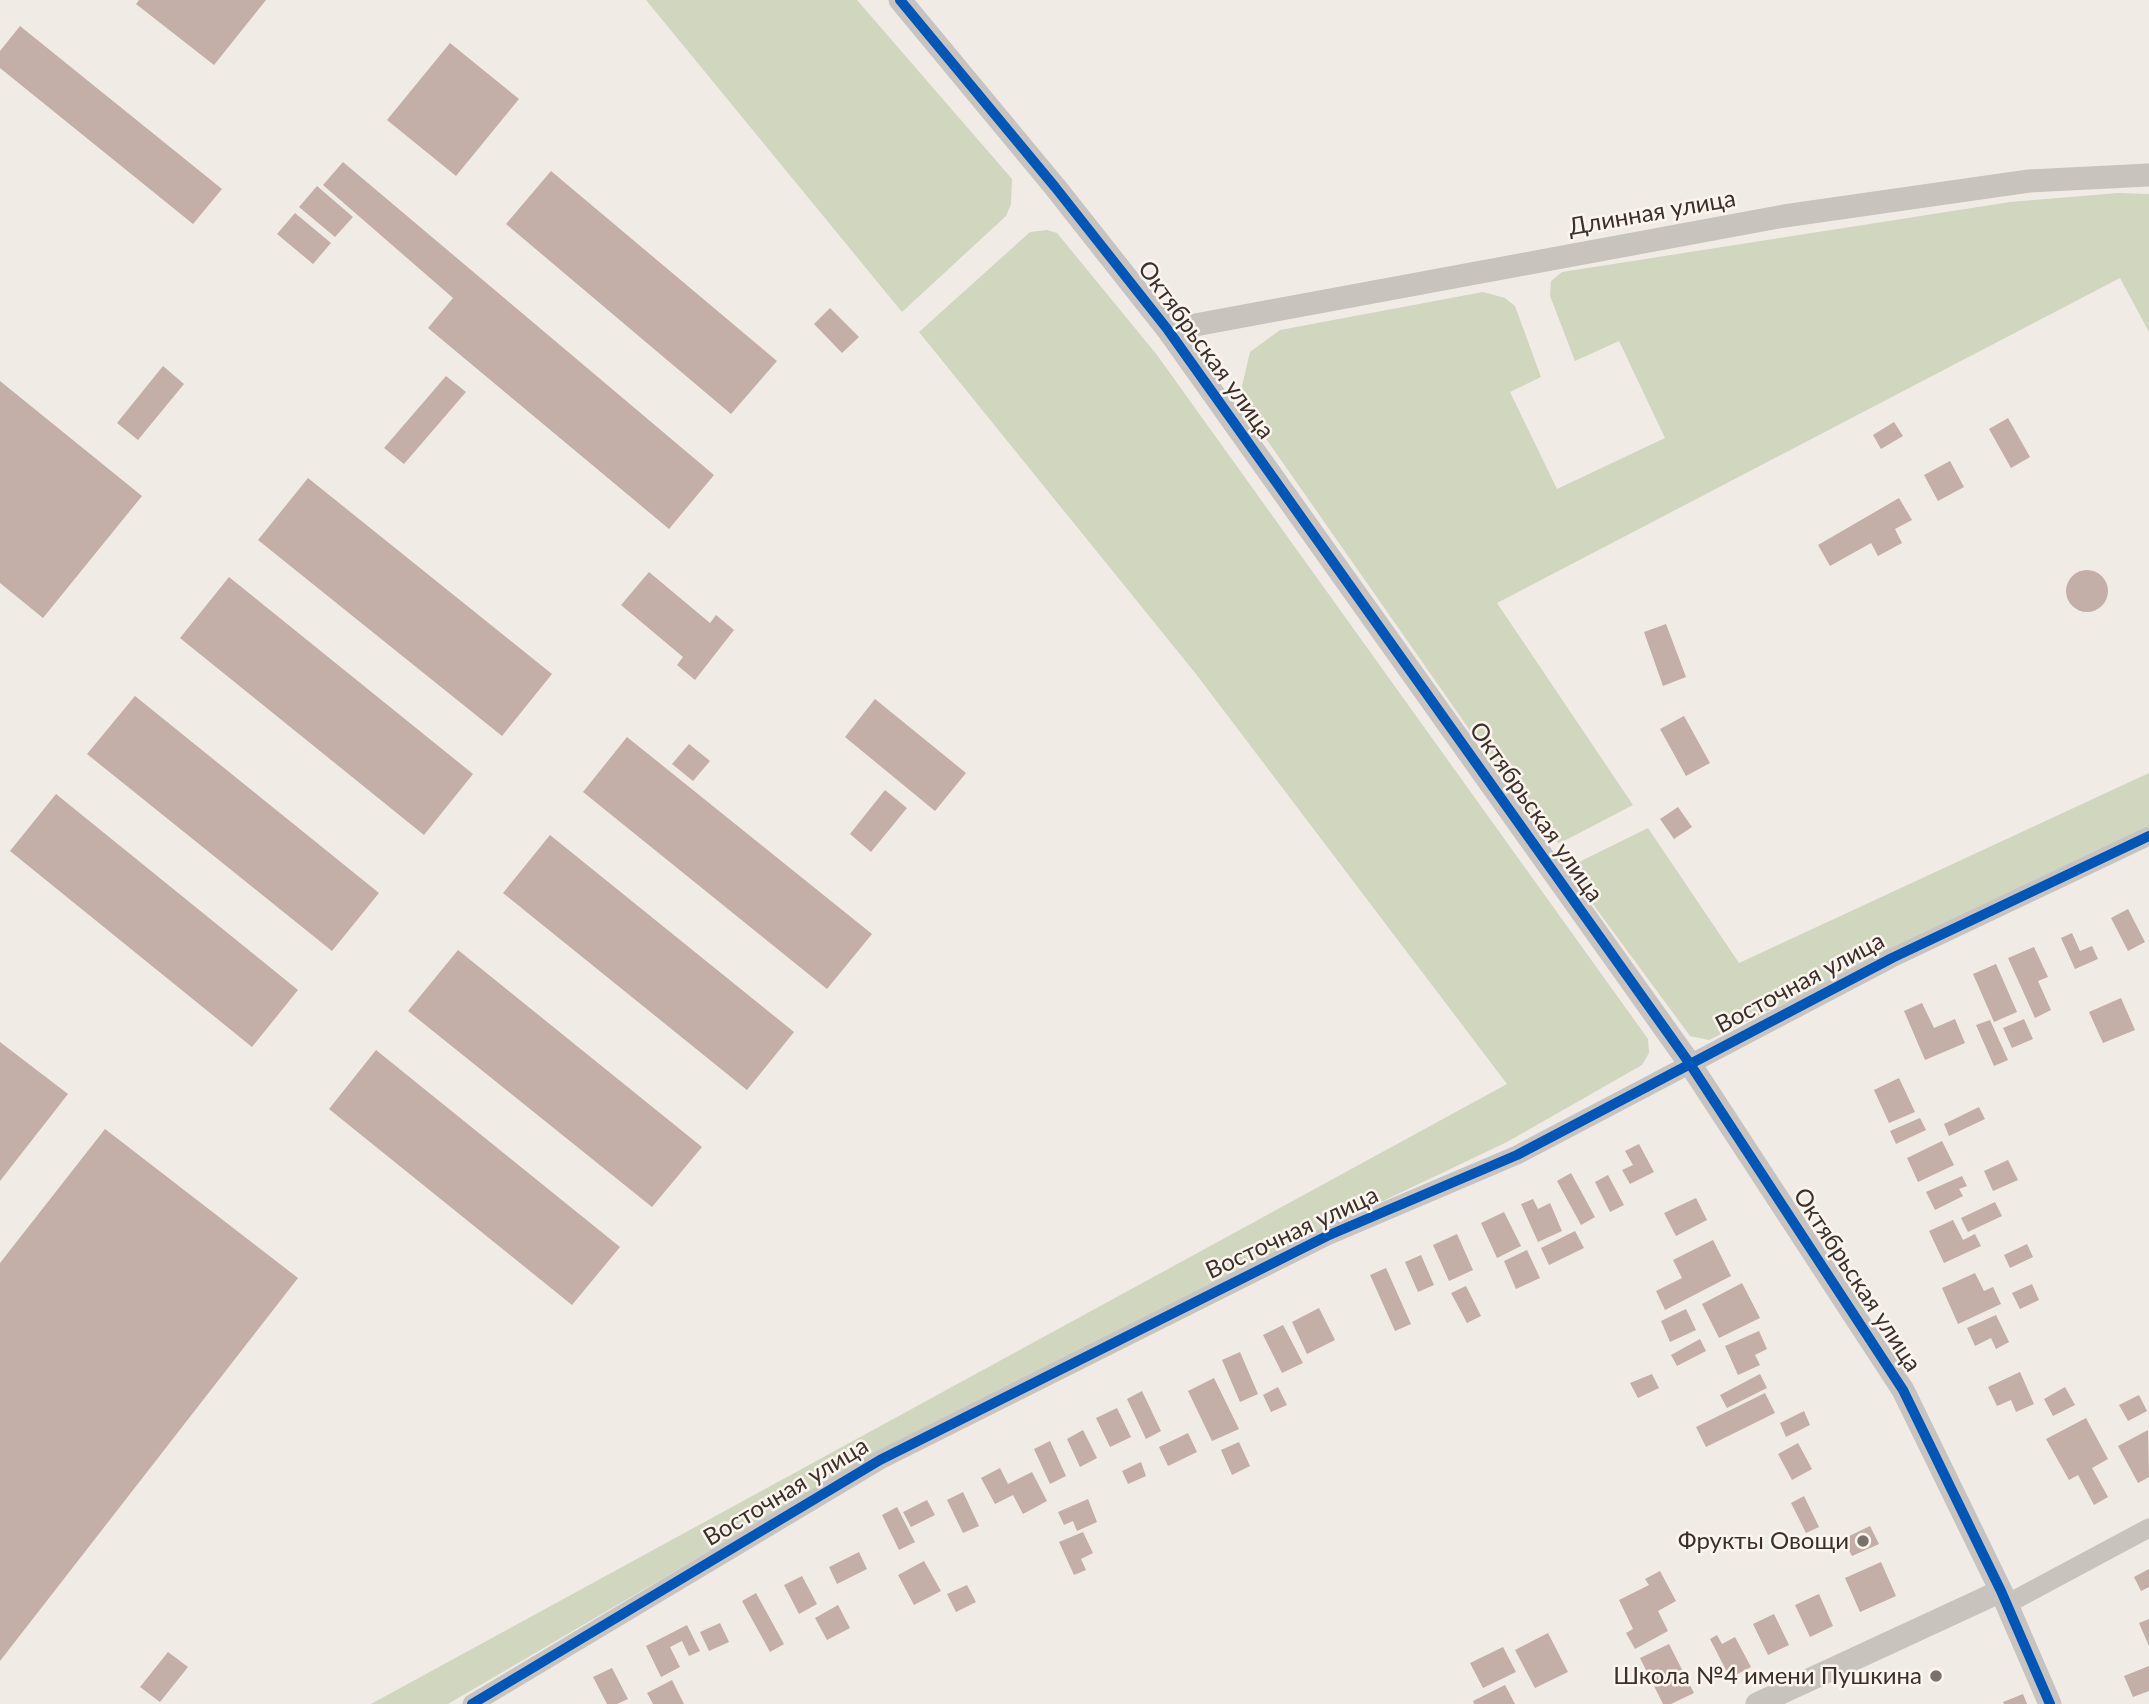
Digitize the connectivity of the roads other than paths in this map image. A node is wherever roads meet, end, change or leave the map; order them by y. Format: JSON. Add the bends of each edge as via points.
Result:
{"nodes":[{"id":1,"x":900,"y":0,"type":"edge"},
{"id":2,"x":2149,"y":175,"type":"edge"},
{"id":3,"x":1168,"y":330,"type":"junction"},
{"id":4,"x":2149,"y":836,"type":"edge"},
{"id":5,"x":1690,"y":1065,"type":"junction"},
{"id":6,"x":2149,"y":1528,"type":"edge"},
{"id":7,"x":2004,"y":1597,"type":"junction"},
{"id":8,"x":472,"y":1704,"type":"edge"},
{"id":9,"x":1757,"y":1704,"type":"edge"},
{"id":10,"x":2050,"y":1704,"type":"edge"}],
"edges":[{"from":1,"to":3,"type":"street","name":"Октябрьская улица"},
{"from":2,"to":3,"type":"street","name":"Длинная улица","via":[[2029,181],[1784,216]]},
{"from":3,"to":5,"type":"street","name":"Октябрьская улица"},
{"from":4,"to":5,"type":"street","name":"Восточная улица","via":[[1892,958]]},
{"from":5,"to":7,"type":"street","name":"Октябрьская улица","via":[[1896,1378]]},
{"from":5,"to":8,"type":"street","name":"Восточная улица","via":[[1517,1155],[1327,1236],[880,1460]]},
{"from":6,"to":7,"type":"street"},
{"from":7,"to":9,"type":"street"},
{"from":7,"to":10,"type":"street","name":"Октябрьская улица"}]}
